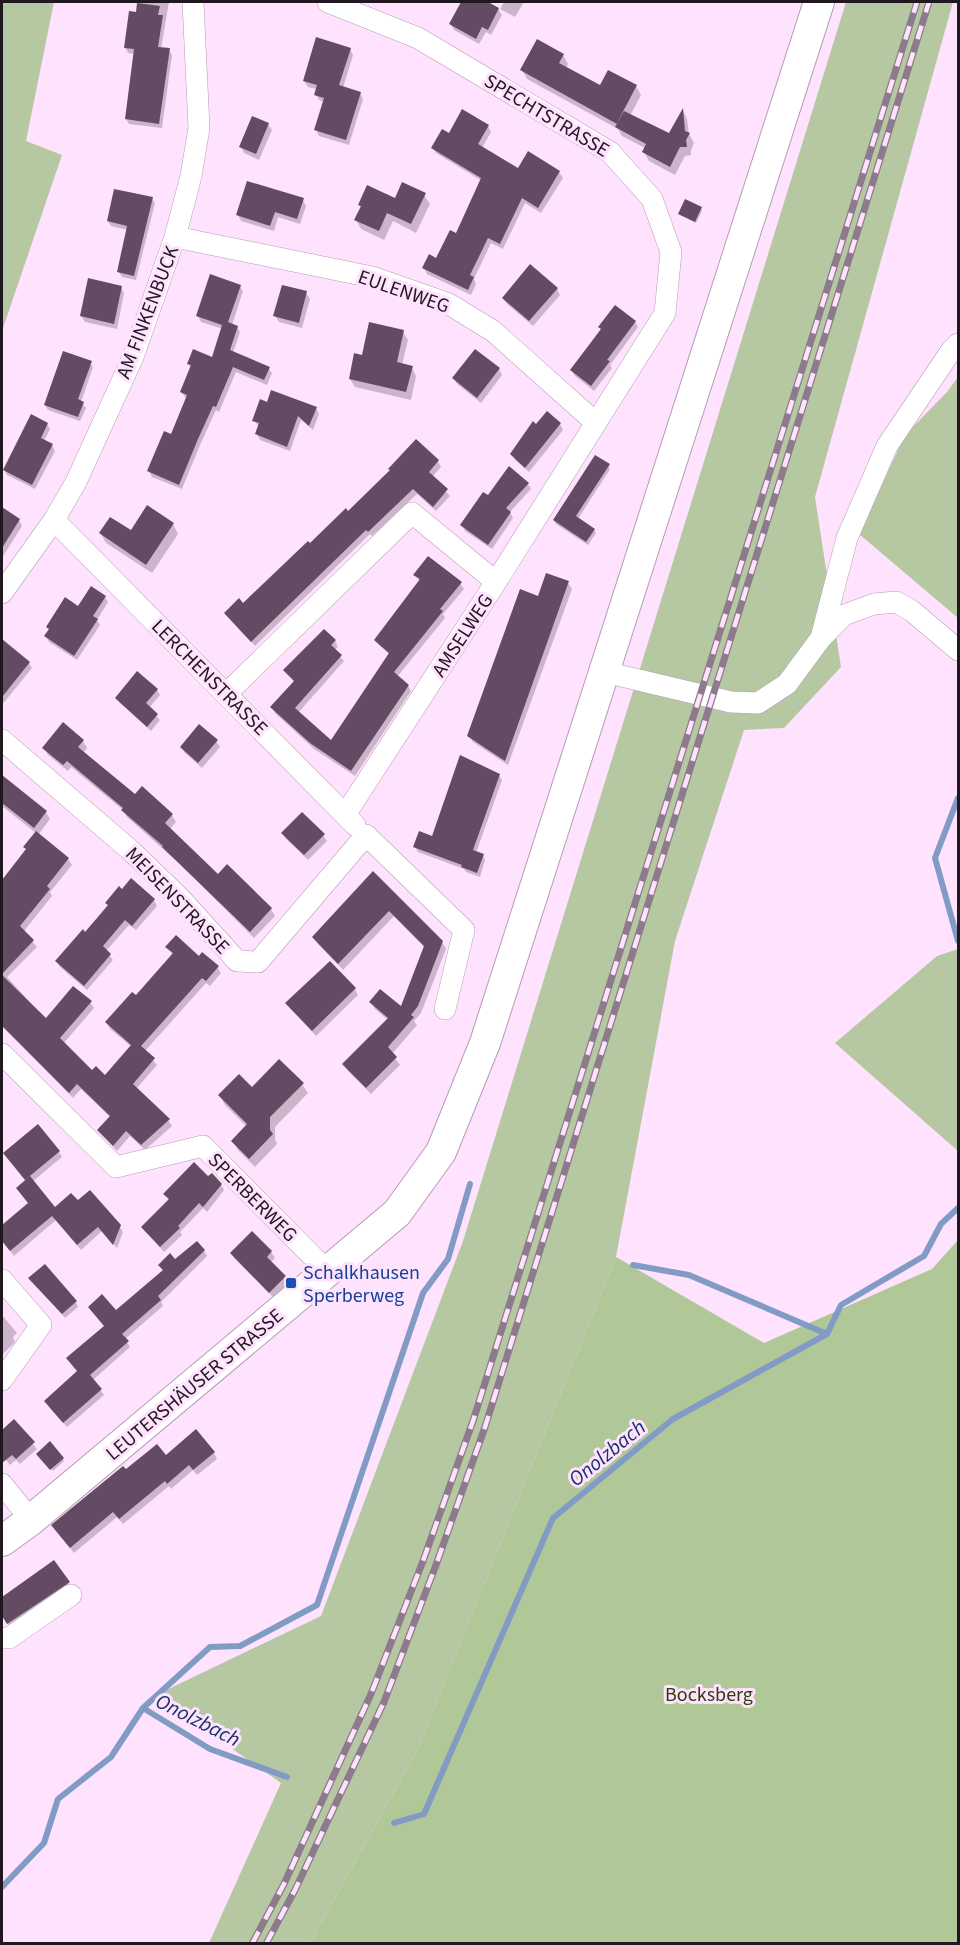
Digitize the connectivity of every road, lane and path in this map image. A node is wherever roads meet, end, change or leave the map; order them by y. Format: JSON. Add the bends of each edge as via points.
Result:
{"nodes":[{"id":1,"x":193,"y":2,"type":"edge"},
{"id":2,"x":328,"y":2,"type":"edge"},
{"id":3,"x":819,"y":2,"type":"edge"},
{"id":4,"x":175,"y":237,"type":"junction"},
{"id":5,"x":958,"y":344,"type":"edge"},
{"id":6,"x":596,"y":423,"type":"junction"},
{"id":7,"x":54,"y":520,"type":"junction"},
{"id":8,"x":496,"y":582,"type":"junction"},
{"id":9,"x":2,"y":593,"type":"edge"},
{"id":10,"x":820,"y":638,"type":"junction"},
{"id":11,"x":958,"y":650,"type":"edge"},
{"id":12,"x":605,"y":672,"type":"junction"},
{"id":13,"x":227,"y":693,"type":"junction"},
{"id":14,"x":2,"y":740,"type":"edge"},
{"id":15,"x":345,"y":815,"type":"junction"},
{"id":16,"x":366,"y":835,"type":"junction"},
{"id":17,"x":445,"y":1009,"type":"dead end"},
{"id":18,"x":2,"y":1054,"type":"edge"},
{"id":19,"x":328,"y":1272,"type":"junction"},
{"id":20,"x":2,"y":1280,"type":"edge"},
{"id":21,"x":2,"y":1380,"type":"edge"},
{"id":22,"x":2,"y":1484,"type":"edge"},
{"id":23,"x":32,"y":1520,"type":"junction"},
{"id":24,"x":2,"y":1541,"type":"edge"},
{"id":25,"x":71,"y":1594,"type":"dead end"},
{"id":26,"x":2,"y":1638,"type":"edge"}],
"edges":[{"from":1,"to":4,"type":"street","name":"AM FINKENBUCK","via":[[199,128],[192,176]]},
{"from":2,"to":6,"type":"street","name":"SPECHTSTRASSE","via":[[418,38],[610,152],[652,199],[671,252],[665,313]]},
{"from":3,"to":12,"type":"main road","name":"LEUTERSHÄUSER STRASSE"},
{"from":4,"to":6,"type":"street","name":"EULENWEG","via":[[372,277],[449,304],[493,331]]},
{"from":4,"to":7,"type":"street","name":"AM FINKENBUCK","via":[[133,357],[76,482]]},
{"from":5,"to":10,"type":"street","via":[[887,446],[848,538]]},
{"from":6,"to":8,"type":"street","name":"SPECHTSTRASSE"},
{"from":7,"to":9,"type":"street","name":"AM FINKENBUCK"},
{"from":7,"to":13,"type":"street","name":"LERCHENSTRASSE"},
{"from":8,"to":13,"type":"street","name":"AMSELWEG","via":[[412,513]]},
{"from":8,"to":15,"type":"street","name":"AMSELWEG"},
{"from":10,"to":11,"type":"street","via":[[844,615],[874,603],[896,602]]},
{"from":10,"to":12,"type":"street","via":[[787,684],[759,703],[731,702]]},
{"from":12,"to":19,"type":"main road","name":"LEUTERSHÄUSER STRASSE","via":[[485,1043],[441,1152],[397,1213]]},
{"from":13,"to":15,"type":"street","name":"LERCHENSTRASSE"},
{"from":14,"to":16,"type":"street","name":"MEISENSTRASSE","via":[[129,849],[237,961],[258,962]]},
{"from":15,"to":16,"type":"street","name":"LERCHENSTRASSE"},
{"from":16,"to":17,"type":"street","via":[[464,930]]},
{"from":18,"to":19,"type":"street","name":"SPERBERWEG","via":[[116,1167],[203,1146]]},
{"from":19,"to":23,"type":"main road","name":"LEUTERSHÄUSER STRASSE"},
{"from":20,"to":21,"type":"street","via":[[41,1325]]},
{"from":22,"to":23,"type":"street"},
{"from":23,"to":24,"type":"main road","name":"LEUTERSHÄUSER STRASSE"},
{"from":25,"to":26,"type":"street","via":[[9,1638]]}]}
